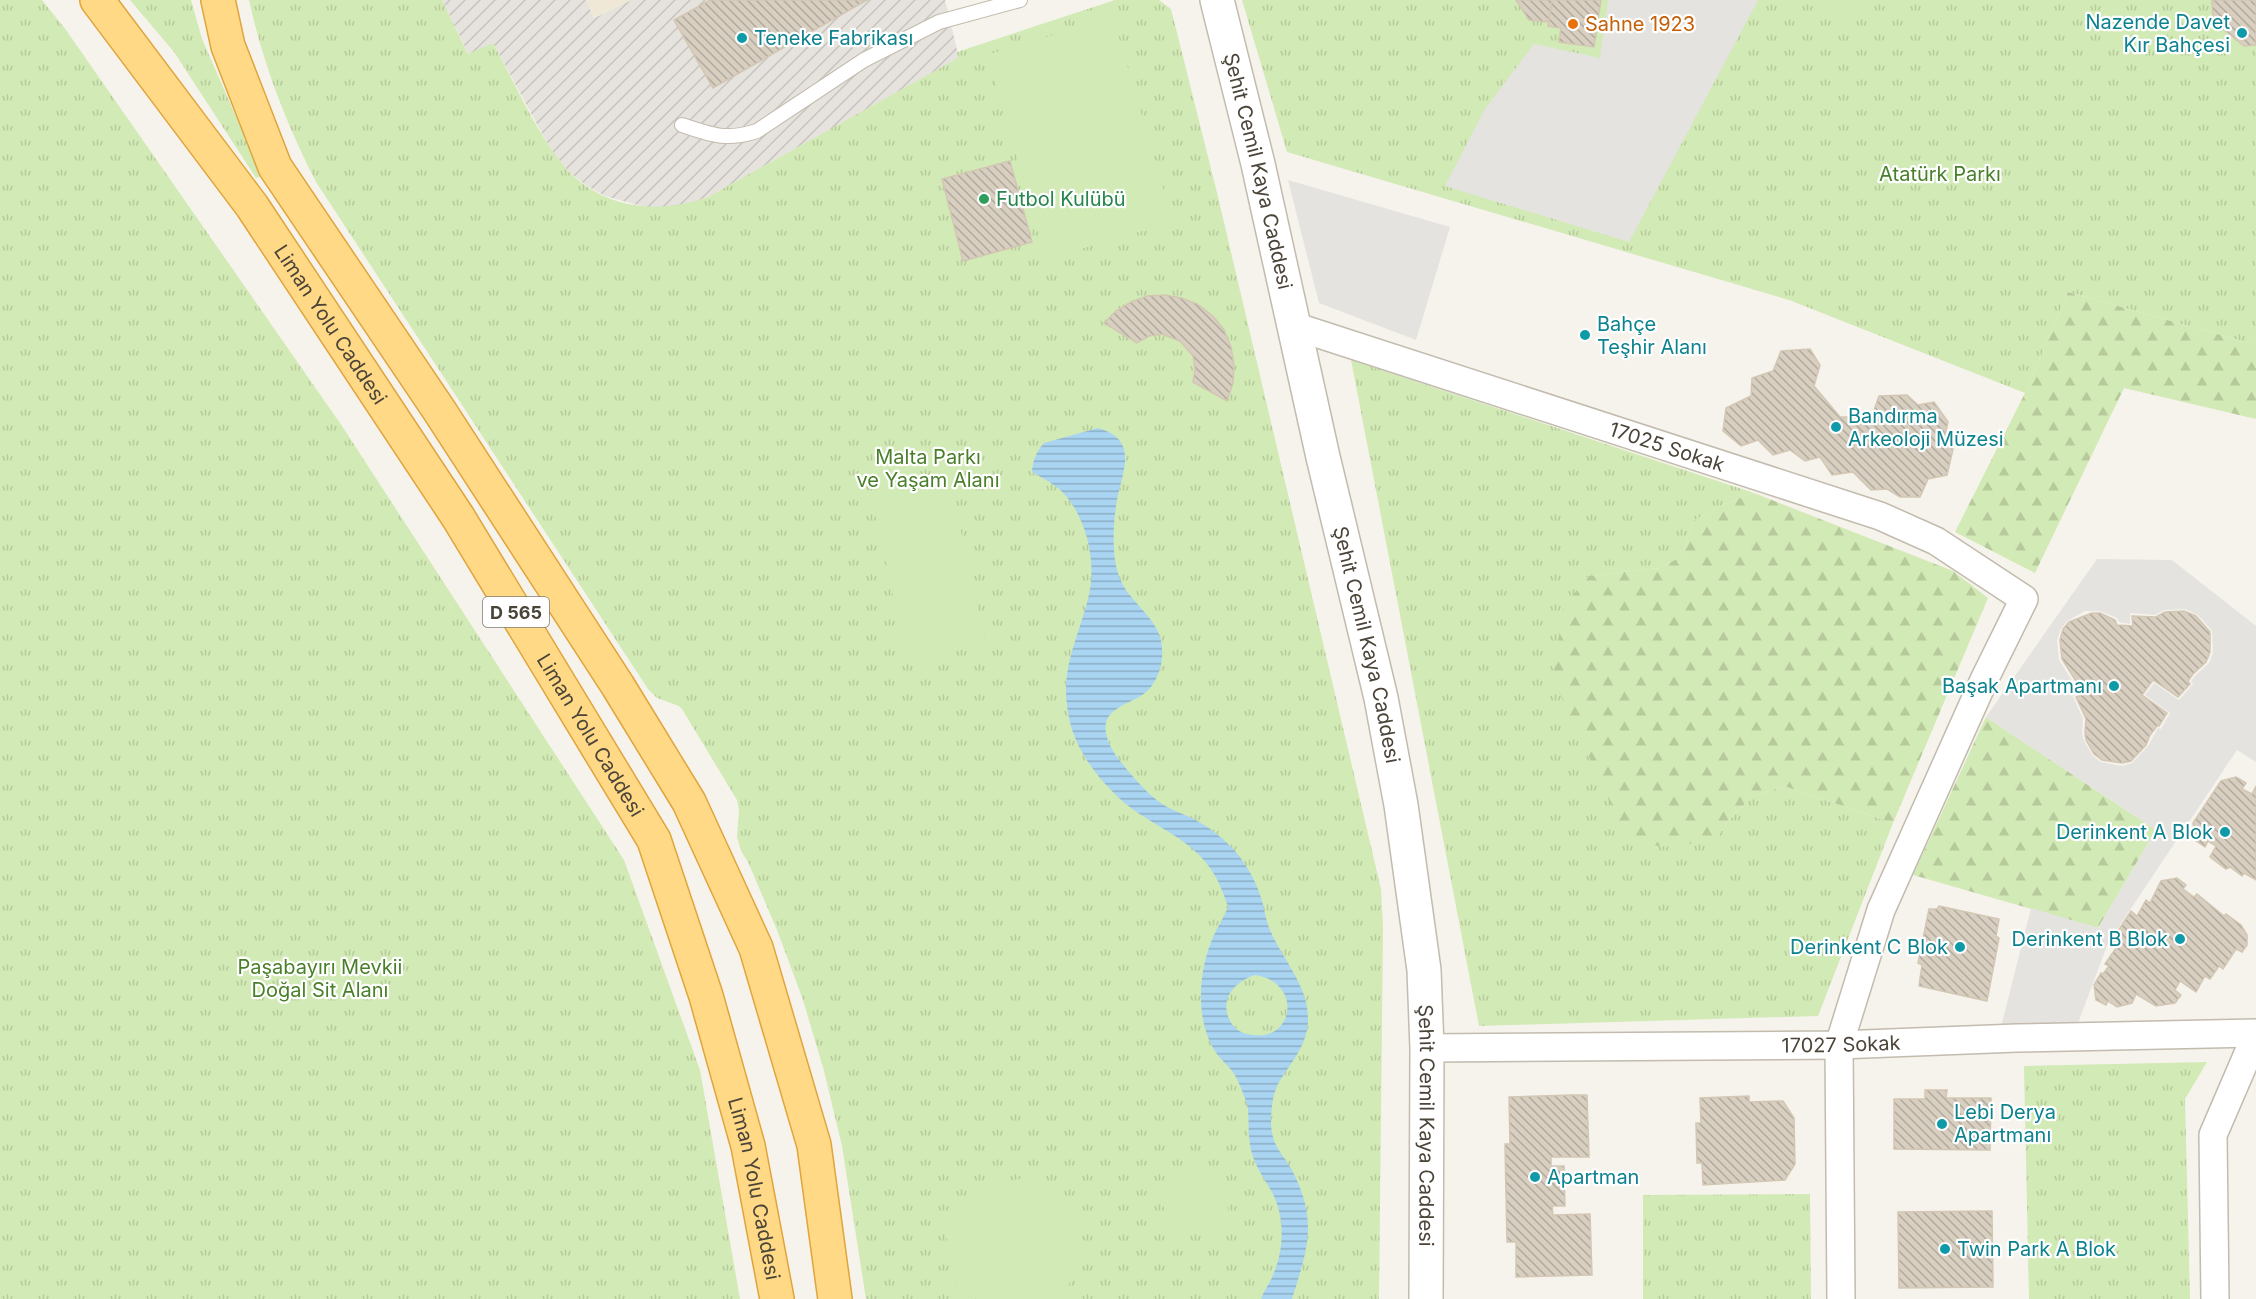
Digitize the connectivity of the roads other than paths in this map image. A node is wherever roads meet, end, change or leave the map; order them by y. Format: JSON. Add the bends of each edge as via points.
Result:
{"nodes":[{"id":1,"x":97,"y":0,"type":"edge"},
{"id":2,"x":218,"y":0,"type":"edge"},
{"id":3,"x":1020,"y":0,"type":"edge"},
{"id":4,"x":1217,"y":0,"type":"edge"},
{"id":5,"x":682,"y":125,"type":"dead end"},
{"id":6,"x":1294,"y":326,"type":"junction"},
{"id":7,"x":2256,"y":1034,"type":"edge"},
{"id":8,"x":1839,"y":1045,"type":"junction"},
{"id":9,"x":1427,"y":1048,"type":"junction"},
{"id":10,"x":777,"y":1299,"type":"edge"},
{"id":11,"x":835,"y":1299,"type":"edge"},
{"id":12,"x":1426,"y":1299,"type":"edge"},
{"id":13,"x":1841,"y":1299,"type":"edge"},
{"id":14,"x":2215,"y":1299,"type":"edge"}],
"edges":[{"from":1,"to":10,"type":"highway","name":"Liman Yolu Caddesi","number":"D 565","via":[[252,206],[310,293],[458,517],[654,840],[706,996],[748,1146]]},
{"from":2,"to":11,"type":"highway","number":"D 565","via":[[228,46],[275,167],[452,430],[690,802],[756,948],[811,1134]]},
{"from":3,"to":5,"type":"lane","via":[[939,22],[864,60],[757,131],[723,137]]},
{"from":4,"to":6,"type":"street","name":"Şehit Cemil Kaya Caddesi"},
{"from":6,"to":8,"type":"street","name":"17025 Sokak","via":[[1880,516],[1936,541],[2024,599],[1881,910]]},
{"from":6,"to":9,"type":"street","name":"Şehit Cemil Kaya Caddesi","via":[[1381,698],[1401,805],[1424,970]]},
{"from":7,"to":8,"type":"street","name":"17027 Sokak"},
{"from":7,"to":14,"type":"street","via":[[2213,1135]]},
{"from":8,"to":9,"type":"street","name":"17027 Sokak"},
{"from":8,"to":13,"type":"street"},
{"from":9,"to":12,"type":"street","name":"Şehit Cemil Kaya Caddesi"}]}
